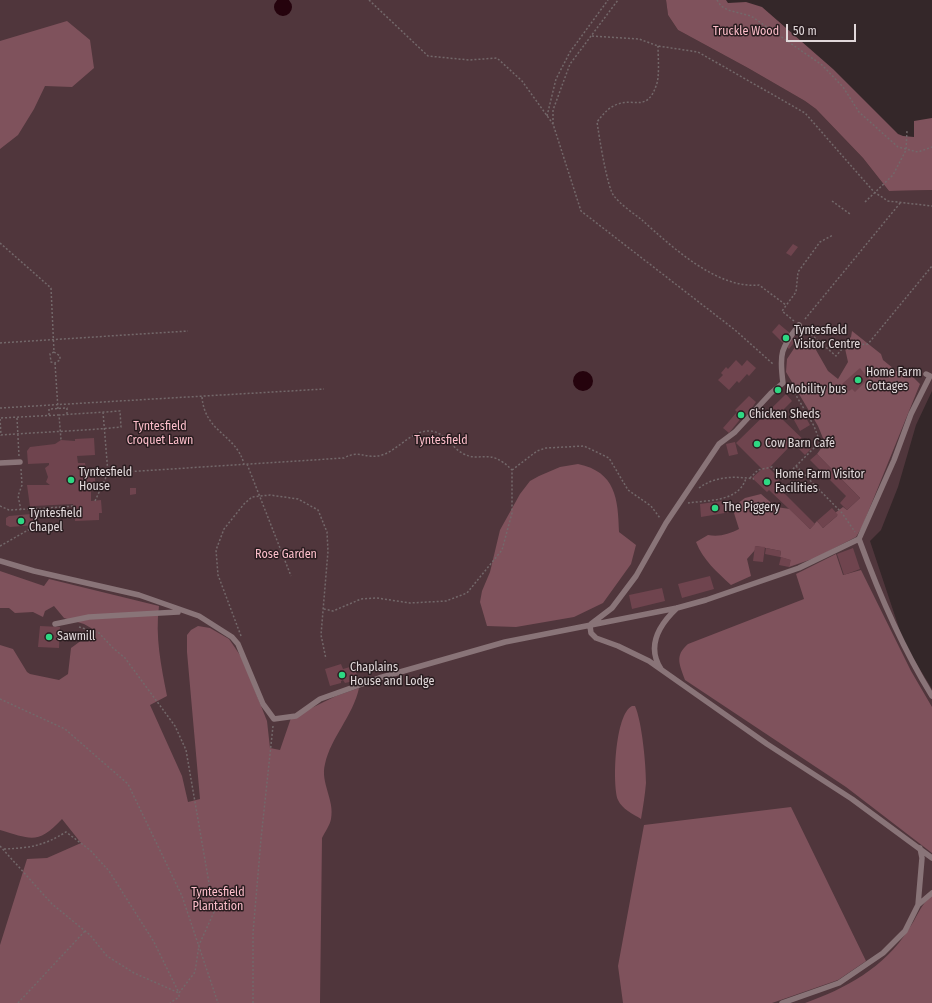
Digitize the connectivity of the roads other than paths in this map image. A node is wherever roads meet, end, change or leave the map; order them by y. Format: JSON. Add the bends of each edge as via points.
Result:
{"nodes":[{"id":1,"x":799,"y":325,"type":"road end"},
{"id":2,"x":929,"y":374,"type":"edge"},
{"id":3,"x":20,"y":462,"type":"road end"},
{"id":4,"x":0,"y":463,"type":"edge"},
{"id":5,"x":859,"y":539,"type":"junction"},
{"id":6,"x":0,"y":561,"type":"edge"},
{"id":7,"x":678,"y":608,"type":"junction"},
{"id":8,"x":183,"y":612,"type":"junction"},
{"id":9,"x":55,"y":624,"type":"dead end"},
{"id":10,"x":590,"y":626,"type":"junction"},
{"id":11,"x":662,"y":671,"type":"junction"},
{"id":12,"x":932,"y":696,"type":"edge"},
{"id":13,"x":920,"y":848,"type":"junction"},
{"id":14,"x":932,"y":858,"type":"edge"},
{"id":15,"x":932,"y":892,"type":"edge"},
{"id":16,"x":918,"y":905,"type":"junction"},
{"id":17,"x":782,"y":1003,"type":"edge"}],
"edges":[{"from":1,"to":10,"type":"lane","via":[[784,344],[781,354],[783,383],[720,444],[678,504],[627,589],[612,608]]},
{"from":2,"to":5,"type":"lane"},
{"from":3,"to":4,"type":"lane"},
{"from":5,"to":7,"type":"lane","via":[[799,568]]},
{"from":5,"to":12,"type":"lane","via":[[895,629]]},
{"from":6,"to":8,"type":"lane","via":[[139,596]]},
{"from":7,"to":10,"type":"lane"},
{"from":7,"to":11,"type":"lane","via":[[664,621],[657,634],[654,648]]},
{"from":8,"to":9,"type":"lane","via":[[89,617]]},
{"from":8,"to":10,"type":"lane","via":[[198,616],[232,637],[238,644],[263,704],[274,718],[296,716],[320,699],[379,678],[505,642]]},
{"from":10,"to":11,"type":"lane","via":[[591,633],[596,638],[649,661]]},
{"from":11,"to":13,"type":"lane"},
{"from":13,"to":14,"type":"lane"},
{"from":13,"to":16,"type":"lane","via":[[922,858]]},
{"from":15,"to":16,"type":"lane"},
{"from":16,"to":17,"type":"lane","via":[[905,931],[883,953],[839,983]]}]}
